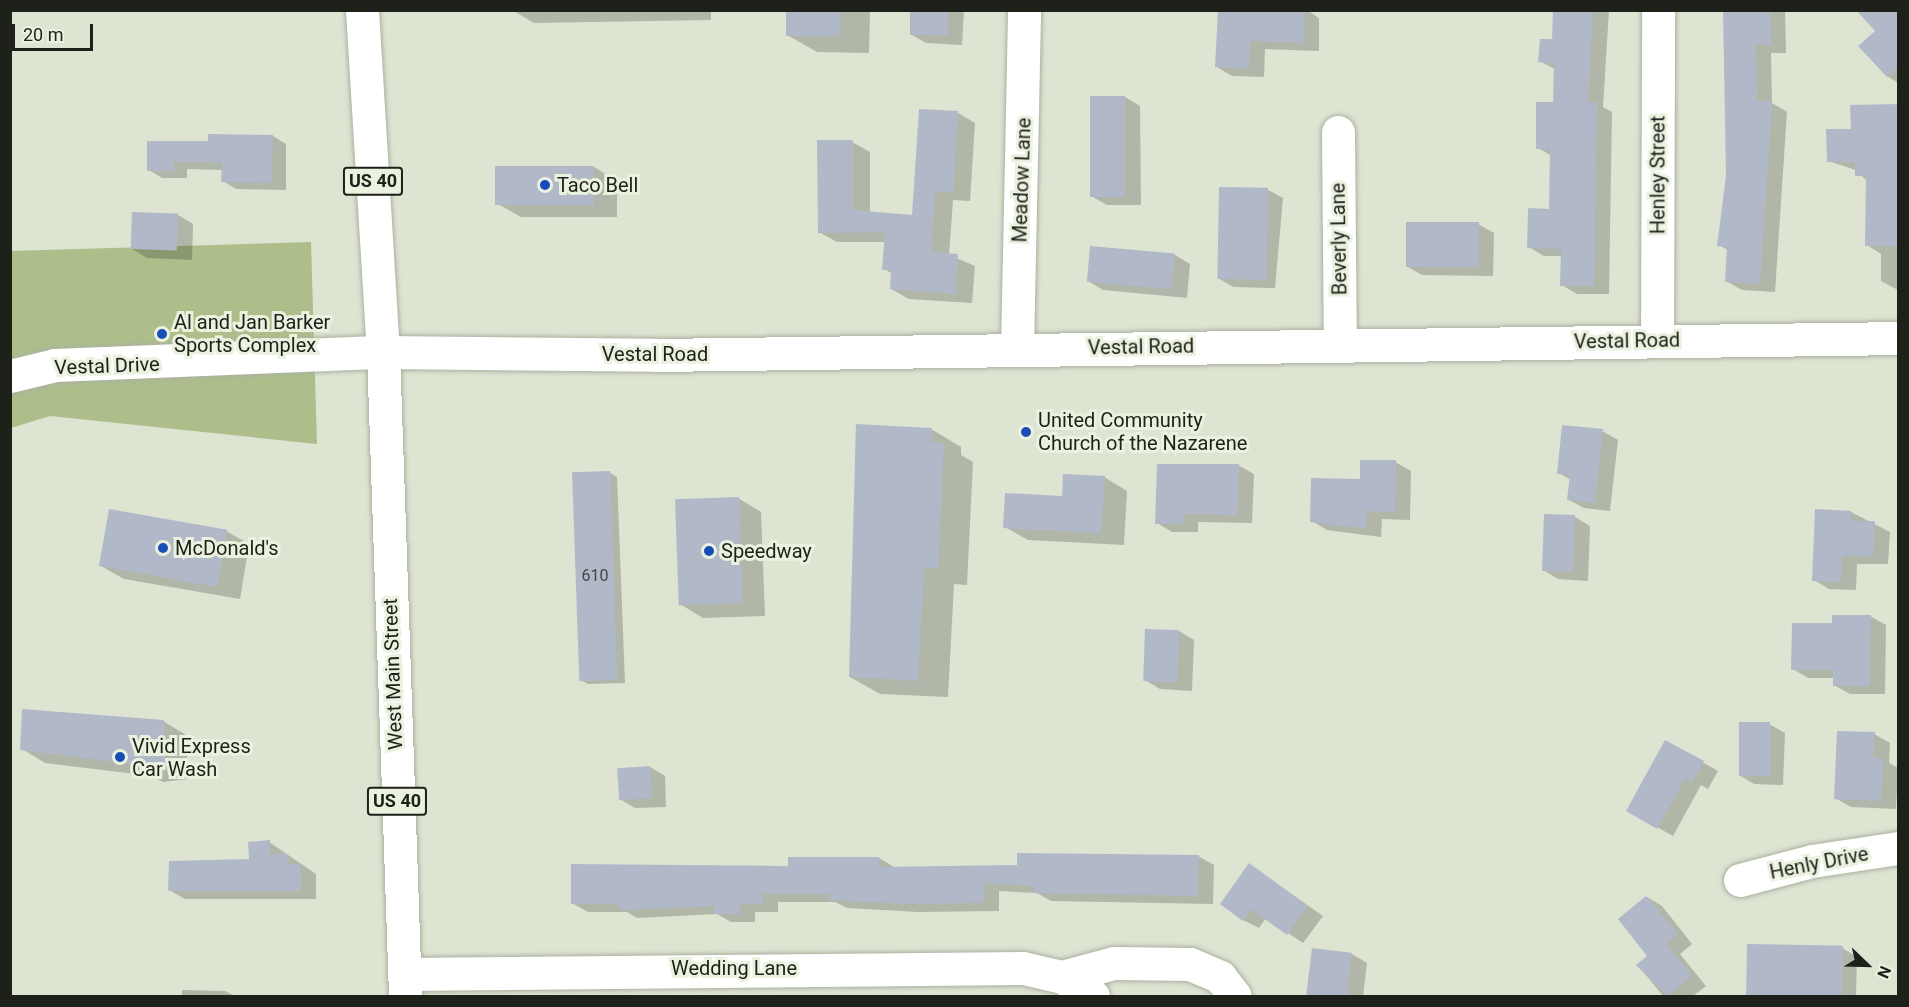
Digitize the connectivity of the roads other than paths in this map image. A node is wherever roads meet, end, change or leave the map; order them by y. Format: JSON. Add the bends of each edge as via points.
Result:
{"nodes":[{"id":1,"x":362,"y":10,"type":"edge"},
{"id":2,"x":384,"y":10,"type":"edge"},
{"id":3,"x":1024,"y":10,"type":"edge"},
{"id":4,"x":1658,"y":10,"type":"edge"},
{"id":5,"x":1338,"y":132,"type":"dead end"},
{"id":6,"x":1899,"y":338,"type":"edge"},
{"id":7,"x":1657,"y":340,"type":"junction"},
{"id":8,"x":1340,"y":345,"type":"junction"},
{"id":9,"x":1017,"y":349,"type":"junction"},
{"id":10,"x":383,"y":352,"type":"junction"},
{"id":11,"x":10,"y":376,"type":"edge"},
{"id":12,"x":1899,"y":848,"type":"edge"},
{"id":13,"x":1740,"y":880,"type":"dead end"},
{"id":14,"x":1062,"y":976,"type":"junction"},
{"id":15,"x":405,"y":985,"type":"edge"},
{"id":16,"x":1093,"y":996,"type":"edge"},
{"id":17,"x":1235,"y":996,"type":"edge"}],
"edges":[{"from":1,"to":10,"type":"street","name":"West Main Street","number":"US 40"},
{"from":2,"to":10,"type":"street","name":"West Main Street","number":"US 40"},
{"from":3,"to":9,"type":"street","name":"Meadow Lane"},
{"from":4,"to":7,"type":"street","name":"Henley Street"},
{"from":5,"to":8,"type":"street","name":"Beverly Lane"},
{"from":6,"to":7,"type":"street","name":"Vestal Road"},
{"from":7,"to":8,"type":"street","name":"Vestal Road"},
{"from":8,"to":9,"type":"street","name":"Vestal Road"},
{"from":9,"to":10,"type":"street","name":"Vestal Road","via":[[656,355]]},
{"from":10,"to":11,"type":"street","name":"Vestal Drive","via":[[55,365]]},
{"from":10,"to":15,"type":"street","name":"West Main Street","number":"US 40"},
{"from":12,"to":13,"type":"street","name":"Henly Drive","via":[[1812,861]]},
{"from":14,"to":15,"type":"street","name":"Wedding Lane","via":[[1023,968]]},
{"from":14,"to":16,"type":"street","name":"Wedding Lane"},
{"from":14,"to":17,"type":"street","name":"Wedding Lane","via":[[1114,963],[1190,964],[1220,977]]}]}
